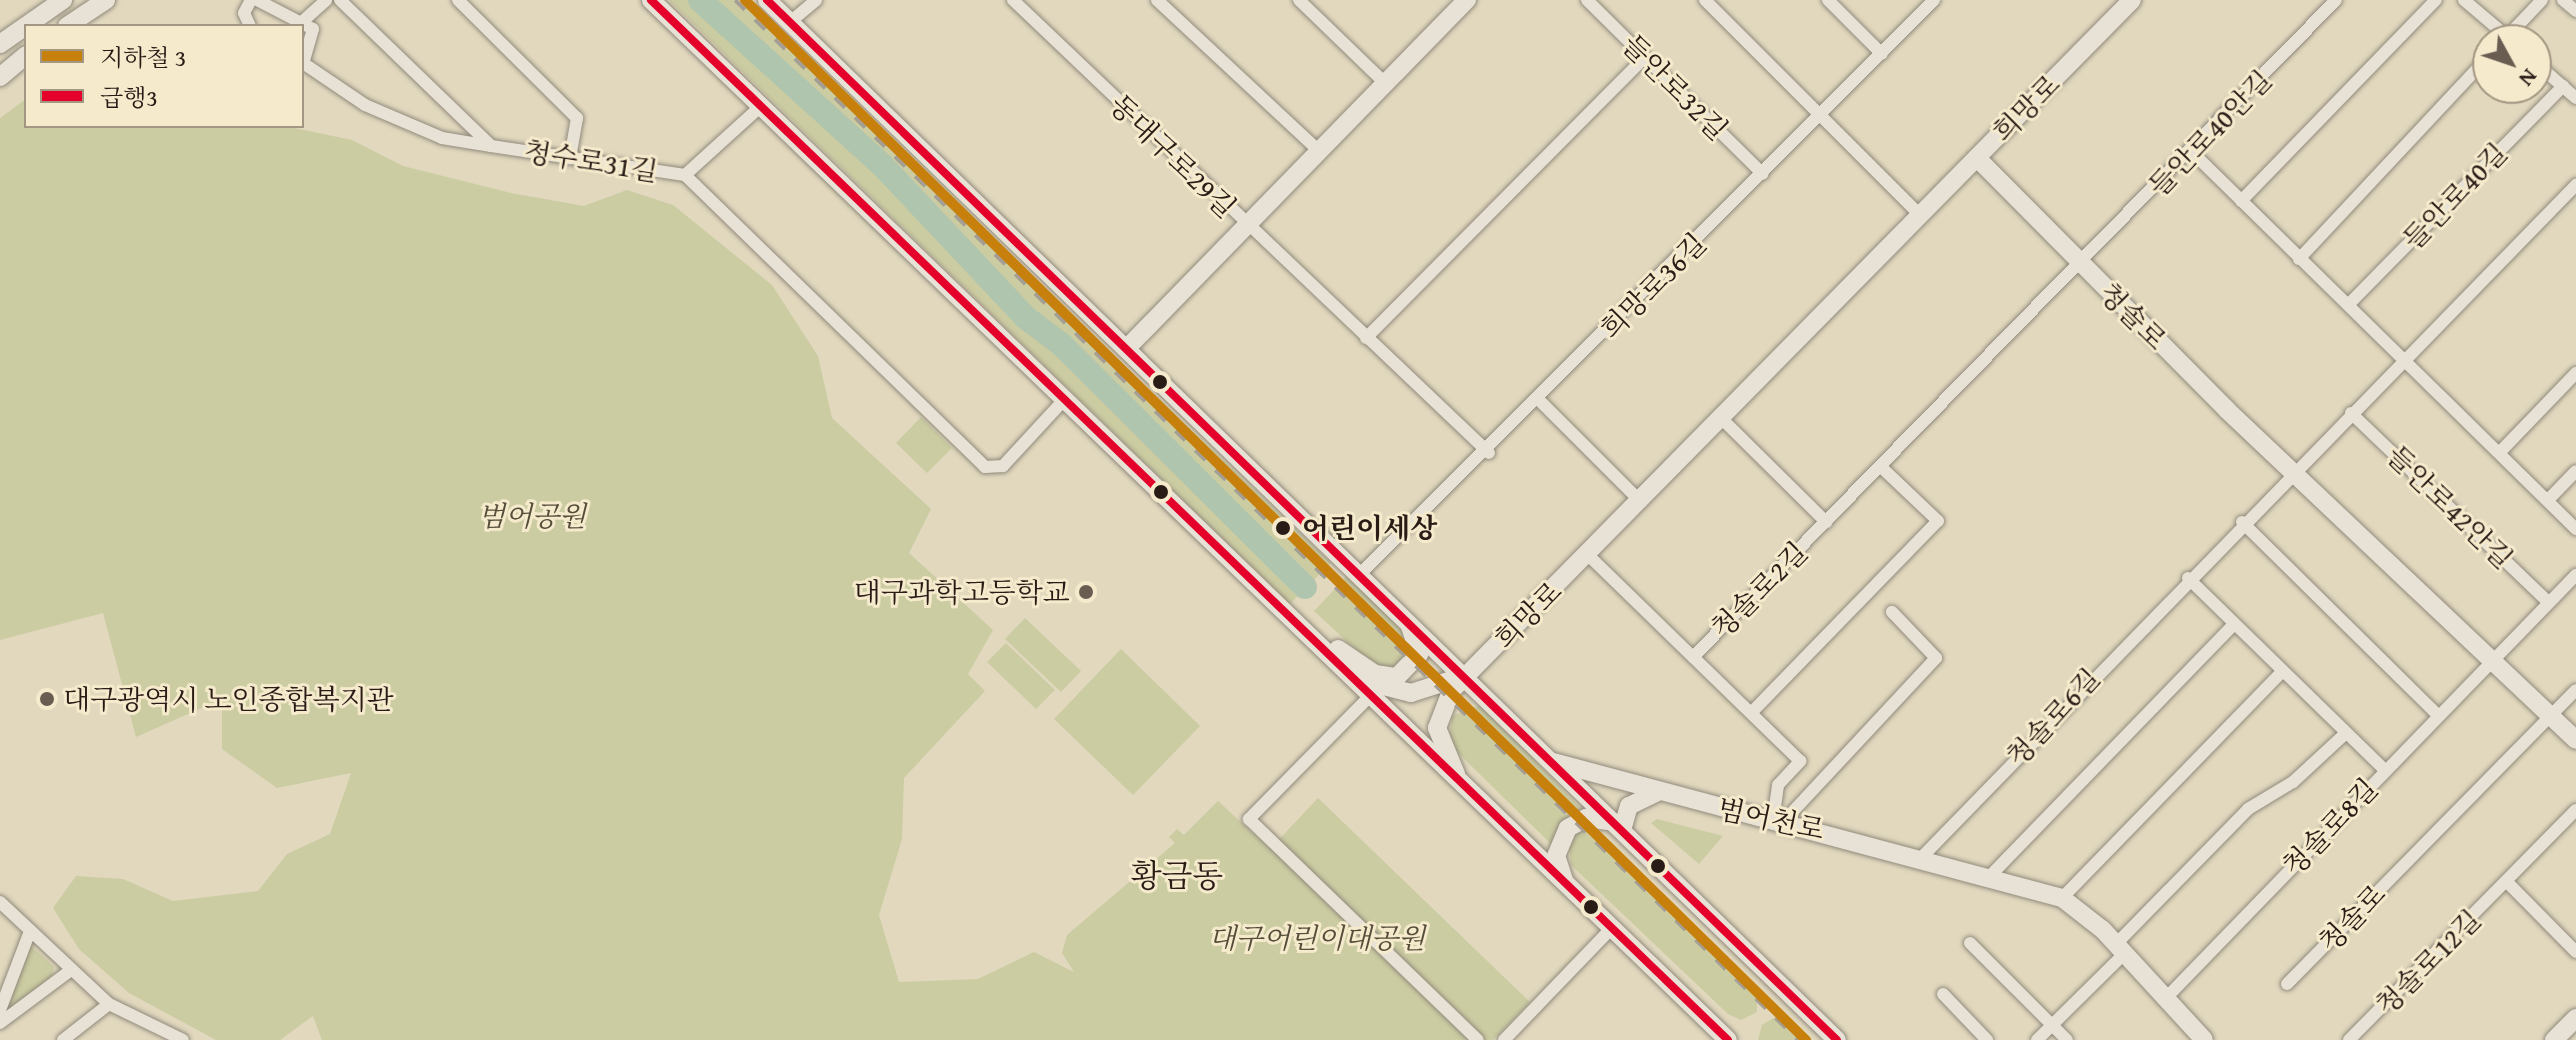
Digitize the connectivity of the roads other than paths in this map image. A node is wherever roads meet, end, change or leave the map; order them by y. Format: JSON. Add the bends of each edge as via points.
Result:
{"nodes":[{"id":1,"x":63,"y":0,"type":"edge"},
{"id":2,"x":106,"y":0,"type":"edge"},
{"id":3,"x":251,"y":0,"type":"edge"},
{"id":4,"x":257,"y":0,"type":"edge"},
{"id":5,"x":326,"y":0,"type":"edge"},
{"id":6,"x":340,"y":0,"type":"edge"},
{"id":7,"x":458,"y":0,"type":"edge"},
{"id":8,"x":651,"y":0,"type":"edge"},
{"id":9,"x":767,"y":0,"type":"edge"},
{"id":10,"x":816,"y":0,"type":"edge"},
{"id":11,"x":1013,"y":0,"type":"edge"},
{"id":12,"x":1157,"y":0,"type":"edge"},
{"id":13,"x":1299,"y":0,"type":"edge"},
{"id":14,"x":1587,"y":0,"type":"edge"},
{"id":15,"x":1705,"y":0,"type":"edge"},
{"id":16,"x":1828,"y":0,"type":"edge"},
{"id":17,"x":1934,"y":0,"type":"edge"},
{"id":18,"x":2132,"y":0,"type":"edge"},
{"id":19,"x":2436,"y":0,"type":"edge"},
{"id":20,"x":2464,"y":0,"type":"edge"},
{"id":21,"x":2542,"y":0,"type":"edge"},
{"id":22,"x":2563,"y":0,"type":"edge"},
{"id":23,"x":2334,"y":1,"type":"edge"},
{"id":24,"x":1457,"y":3,"type":"edge"},
{"id":25,"x":2576,"y":11,"type":"edge"},
{"id":26,"x":303,"y":21,"type":"junction"},
{"id":27,"x":790,"y":22,"type":"junction"},
{"id":28,"x":29,"y":24,"type":"edge"},
{"id":29,"x":70,"y":24,"type":"edge"},
{"id":30,"x":249,"y":24,"type":"edge"},
{"id":31,"x":2490,"y":24,"type":"edge"},
{"id":32,"x":2520,"y":24,"type":"edge"},
{"id":33,"x":24,"y":27,"type":"edge"},
{"id":34,"x":0,"y":44,"type":"edge"},
{"id":35,"x":1882,"y":54,"type":"junction"},
{"id":36,"x":24,"y":57,"type":"edge"},
{"id":37,"x":1645,"y":57,"type":"junction"},
{"id":38,"x":304,"y":60,"type":"edge"},
{"id":39,"x":304,"y":64,"type":"edge"},
{"id":40,"x":2472,"y":74,"type":"edge"},
{"id":41,"x":0,"y":77,"type":"edge"},
{"id":42,"x":2552,"y":77,"type":"edge"},
{"id":43,"x":1385,"y":83,"type":"junction"},
{"id":44,"x":2563,"y":86,"type":"junction"},
{"id":45,"x":2576,"y":98,"type":"edge"},
{"id":46,"x":761,"y":106,"type":"junction"},
{"id":47,"x":1823,"y":113,"type":"junction"},
{"id":48,"x":491,"y":146,"type":"junction"},
{"id":49,"x":1319,"y":151,"type":"junction"},
{"id":50,"x":2193,"y":153,"type":"junction"},
{"id":51,"x":570,"y":158,"type":"junction"},
{"id":52,"x":1977,"y":158,"type":"junction"},
{"id":53,"x":1763,"y":174,"type":"junction"},
{"id":54,"x":685,"y":175,"type":"junction"},
{"id":55,"x":2576,"y":185,"type":"edge"},
{"id":56,"x":2241,"y":201,"type":"junction"},
{"id":57,"x":1920,"y":215,"type":"junction"},
{"id":58,"x":1245,"y":227,"type":"junction"},
{"id":59,"x":2299,"y":259,"type":"junction"},
{"id":60,"x":2082,"y":265,"type":"junction"},
{"id":61,"x":2348,"y":305,"type":"junction"},
{"id":62,"x":1366,"y":338,"type":"junction"},
{"id":63,"x":1127,"y":348,"type":"junction"},
{"id":64,"x":2405,"y":360,"type":"junction"},
{"id":65,"x":2576,"y":373,"type":"edge"},
{"id":66,"x":1063,"y":401,"type":"junction"},
{"id":67,"x":1540,"y":401,"type":"junction"},
{"id":68,"x":2351,"y":413,"type":"junction"},
{"id":69,"x":1724,"y":421,"type":"junction"},
{"id":70,"x":2500,"y":452,"type":"junction"},
{"id":71,"x":1489,"y":453,"type":"junction"},
{"id":72,"x":1881,"y":467,"type":"junction"},
{"id":73,"x":2291,"y":471,"type":"junction"},
{"id":74,"x":2576,"y":471,"type":"edge"},
{"id":75,"x":2548,"y":500,"type":"junction"},
{"id":76,"x":1641,"y":502,"type":"junction"},
{"id":77,"x":1826,"y":522,"type":"junction"},
{"id":78,"x":2242,"y":522,"type":"junction"},
{"id":79,"x":2576,"y":529,"type":"edge"},
{"id":80,"x":1588,"y":555,"type":"junction"},
{"id":81,"x":1362,"y":572,"type":"junction"},
{"id":82,"x":2576,"y":575,"type":"edge"},
{"id":83,"x":2188,"y":578,"type":"junction"},
{"id":84,"x":2548,"y":602,"type":"junction"},
{"id":85,"x":1396,"y":605,"type":"junction"},
{"id":86,"x":1892,"y":612,"type":"dead end"},
{"id":87,"x":2234,"y":624,"type":"junction"},
{"id":88,"x":1300,"y":629,"type":"junction"},
{"id":89,"x":1693,"y":657,"type":"junction"},
{"id":90,"x":2492,"y":658,"type":"junction"},
{"id":91,"x":2282,"y":672,"type":"junction"},
{"id":92,"x":1467,"y":675,"type":"junction"},
{"id":93,"x":1355,"y":679,"type":"junction"},
{"id":94,"x":2576,"y":690,"type":"edge"},
{"id":95,"x":1368,"y":698,"type":"junction"},
{"id":96,"x":1751,"y":713,"type":"junction"},
{"id":97,"x":2438,"y":715,"type":"junction"},
{"id":98,"x":2551,"y":715,"type":"junction"},
{"id":99,"x":2346,"y":733,"type":"junction"},
{"id":100,"x":2576,"y":740,"type":"edge"},
{"id":101,"x":1553,"y":762,"type":"junction"},
{"id":102,"x":2385,"y":770,"type":"junction"},
{"id":103,"x":1463,"y":785,"type":"junction"},
{"id":104,"x":1658,"y":792,"type":"junction"},
{"id":105,"x":2576,"y":810,"type":"edge"},
{"id":106,"x":1779,"y":821,"type":"junction"},
{"id":107,"x":1619,"y":827,"type":"junction"},
{"id":108,"x":1920,"y":859,"type":"junction"},
{"id":109,"x":1989,"y":877,"type":"junction"},
{"id":110,"x":2508,"y":883,"type":"junction"},
{"id":111,"x":1574,"y":892,"type":"junction"},
{"id":112,"x":2062,"y":898,"type":"junction"},
{"id":113,"x":0,"y":902,"type":"edge"},
{"id":114,"x":1611,"y":929,"type":"junction"},
{"id":115,"x":30,"y":931,"type":"junction"},
{"id":116,"x":1970,"y":943,"type":"dead end"},
{"id":117,"x":2120,"y":948,"type":"junction"},
{"id":118,"x":2576,"y":952,"type":"edge"},
{"id":119,"x":71,"y":970,"type":"junction"},
{"id":120,"x":2287,"y":984,"type":"dead end"},
{"id":121,"x":1943,"y":994,"type":"dead end"},
{"id":122,"x":2167,"y":997,"type":"junction"},
{"id":123,"x":109,"y":1004,"type":"junction"},
{"id":124,"x":0,"y":1010,"type":"edge"},
{"id":125,"x":2576,"y":1018,"type":"edge"},
{"id":126,"x":0,"y":1023,"type":"edge"},
{"id":127,"x":2052,"y":1025,"type":"junction"},
{"id":128,"x":173,"y":1038,"type":"edge"},
{"id":129,"x":63,"y":1040,"type":"edge"},
{"id":130,"x":1478,"y":1040,"type":"edge"},
{"id":131,"x":1504,"y":1040,"type":"edge"},
{"id":132,"x":1728,"y":1040,"type":"edge"},
{"id":133,"x":1837,"y":1040,"type":"edge"},
{"id":134,"x":1987,"y":1040,"type":"edge"},
{"id":135,"x":2037,"y":1040,"type":"edge"},
{"id":136,"x":2067,"y":1040,"type":"edge"},
{"id":137,"x":2204,"y":1040,"type":"edge"},
{"id":138,"x":2349,"y":1040,"type":"edge"},
{"id":139,"x":2554,"y":1040,"type":"edge"}],
"edges":[{"from":1,"to":28,"type":"main road"},
{"from":2,"to":29,"type":"main road"},
{"from":3,"to":30,"type":"street","via":[[244,13]]},
{"from":4,"to":26,"type":"street"},
{"from":5,"to":26,"type":"street"},
{"from":6,"to":48,"type":"street","name":"청수로31길"},
{"from":7,"to":51,"type":"street","via":[[577,118]]},
{"from":8,"to":46,"type":"main road"},
{"from":9,"to":27,"type":"main road"},
{"from":10,"to":27,"type":"street"},
{"from":11,"to":58,"type":"street","name":"동대구로29길"},
{"from":12,"to":49,"type":"street"},
{"from":13,"to":43,"type":"street"},
{"from":14,"to":37,"type":"street","name":"들안로32길"},
{"from":15,"to":47,"type":"street"},
{"from":16,"to":35,"type":"street"},
{"from":17,"to":35,"type":"street","name":"희망로36길"},
{"from":18,"to":52,"type":"main road","name":"희망로"},
{"from":19,"to":56,"type":"street"},
{"from":20,"to":31,"type":"street"},
{"from":21,"to":32,"type":"street"},
{"from":22,"to":25,"type":"street"},
{"from":23,"to":50,"type":"street","name":"들안로40안길"},
{"from":24,"to":43,"type":"main road"},
{"from":26,"to":38,"type":"street","name":"청수로31길","via":[[313,29]]},
{"from":27,"to":63,"type":"main road"},
{"from":33,"to":34,"type":"main road"},
{"from":35,"to":47,"type":"street","name":"희망로36길"},
{"from":36,"to":41,"type":"main road"},
{"from":37,"to":53,"type":"street","name":"들안로32길"},
{"from":37,"to":62,"type":"street"},
{"from":39,"to":48,"type":"street","name":"청수로31길","via":[[365,105],[442,138]]},
{"from":40,"to":59,"type":"street"},
{"from":42,"to":44,"type":"street"},
{"from":43,"to":49,"type":"main road"},
{"from":44,"to":45,"type":"street"},
{"from":44,"to":61,"type":"street","name":"들안로40길"},
{"from":46,"to":54,"type":"street","name":"청수로31길"},
{"from":46,"to":66,"type":"main road"},
{"from":47,"to":53,"type":"street","name":"희망로36길"},
{"from":47,"to":57,"type":"street"},
{"from":48,"to":51,"type":"street","name":"청수로31길"},
{"from":49,"to":58,"type":"main road"},
{"from":50,"to":56,"type":"street"},
{"from":50,"to":60,"type":"street","name":"들안로40안길"},
{"from":51,"to":54,"type":"street","name":"청수로31길"},
{"from":52,"to":57,"type":"main road","name":"희망로"},
{"from":52,"to":60,"type":"main road","name":"청솔로"},
{"from":53,"to":67,"type":"street","name":"희망로36길"},
{"from":54,"to":66,"type":"street","via":[[985,467],[1003,466]]},
{"from":55,"to":64,"type":"street"},
{"from":56,"to":59,"type":"street"},
{"from":57,"to":69,"type":"main road","name":"희망로"},
{"from":58,"to":62,"type":"street"},
{"from":58,"to":63,"type":"main road","name":"동대구로29길"},
{"from":59,"to":61,"type":"street"},
{"from":60,"to":72,"type":"street","name":"청솔로2길"},
{"from":60,"to":73,"type":"main road","name":"청솔로"},
{"from":61,"to":64,"type":"street"},
{"from":62,"to":71,"type":"street"},
{"from":63,"to":81,"type":"main road"},
{"from":64,"to":68,"type":"street"},
{"from":64,"to":70,"type":"street"},
{"from":65,"to":70,"type":"street"},
{"from":66,"to":88,"type":"main road"},
{"from":67,"to":71,"type":"street","name":"희망로36길"},
{"from":67,"to":76,"type":"street"},
{"from":68,"to":73,"type":"street"},
{"from":68,"to":84,"type":"street","name":"들안로42안길"},
{"from":69,"to":76,"type":"main road","name":"희망로"},
{"from":69,"to":77,"type":"street"},
{"from":70,"to":75,"type":"street"},
{"from":71,"to":81,"type":"street","name":"희망로36길"},
{"from":72,"to":77,"type":"street","name":"청솔로2길"},
{"from":72,"to":96,"type":"street","via":[[1938,521]]},
{"from":73,"to":78,"type":"street","name":"청솔로6길"},
{"from":73,"to":90,"type":"main road","name":"청솔로"},
{"from":74,"to":75,"type":"street"},
{"from":75,"to":79,"type":"street"},
{"from":76,"to":80,"type":"main road","name":"희망로"},
{"from":77,"to":89,"type":"street","name":"청솔로2길"},
{"from":78,"to":83,"type":"street","name":"청솔로6길"},
{"from":78,"to":97,"type":"street"},
{"from":80,"to":89,"type":"street"},
{"from":80,"to":92,"type":"main road","name":"희망로"},
{"from":81,"to":85,"type":"main road"},
{"from":82,"to":84,"type":"street"},
{"from":83,"to":87,"type":"street"},
{"from":83,"to":108,"type":"street","name":"청솔로6길"},
{"from":84,"to":90,"type":"street"},
{"from":85,"to":88,"type":"main road","via":[[1419,645],[1415,664],[1397,677],[1375,674]]},
{"from":85,"to":92,"type":"main road"},
{"from":86,"to":106,"type":"street","via":[[1936,658]]},
{"from":87,"to":91,"type":"street"},
{"from":87,"to":109,"type":"street"},
{"from":88,"to":93,"type":"main road"},
{"from":89,"to":96,"type":"street","name":"청솔로2길"},
{"from":90,"to":97,"type":"street","name":"청솔로8길"},
{"from":90,"to":98,"type":"main road","name":"청솔로"},
{"from":91,"to":99,"type":"street"},
{"from":91,"to":112,"type":"street"},
{"from":92,"to":93,"type":"main road","via":[[1411,693]]},
{"from":92,"to":101,"type":"main road"},
{"from":92,"to":103,"type":"main road","name":"희망로","via":[[1440,709],[1437,728]]},
{"from":93,"to":95,"type":"main road"},
{"from":94,"to":98,"type":"street"},
{"from":95,"to":103,"type":"main road"},
{"from":95,"to":130,"type":"street","via":[[1249,819]]},
{"from":96,"to":106,"type":"street","name":"청솔로2길","via":[[1800,761],[1778,785]]},
{"from":97,"to":102,"type":"street","name":"청솔로8길"},
{"from":98,"to":100,"type":"main road","name":"청솔로"},
{"from":98,"to":120,"type":"street","name":"청솔로"},
{"from":99,"to":102,"type":"street"},
{"from":99,"to":117,"type":"street","via":[[2293,782],[2248,809]]},
{"from":101,"to":104,"type":"main road","name":"범어천로"},
{"from":101,"to":107,"type":"main road"},
{"from":102,"to":122,"type":"street","name":"청솔로8길"},
{"from":103,"to":111,"type":"main road"},
{"from":104,"to":106,"type":"main road","name":"범어천로"},
{"from":104,"to":107,"type":"main road","via":[[1629,806]]},
{"from":105,"to":110,"type":"street","name":"청솔로12길"},
{"from":106,"to":108,"type":"main road","name":"범어천로"},
{"from":107,"to":111,"type":"main road","via":[[1586,818],[1561,836],[1557,867]]},
{"from":107,"to":133,"type":"main road"},
{"from":108,"to":109,"type":"main road","name":"범어천로"},
{"from":109,"to":112,"type":"main road","name":"범어천로"},
{"from":110,"to":118,"type":"street"},
{"from":110,"to":138,"type":"street","name":"청솔로12길"},
{"from":111,"to":114,"type":"main road"},
{"from":112,"to":117,"type":"main road","name":"범어천로"},
{"from":113,"to":115,"type":"street"},
{"from":114,"to":131,"type":"street"},
{"from":114,"to":132,"type":"main road"},
{"from":115,"to":119,"type":"street"},
{"from":115,"to":124,"type":"street"},
{"from":116,"to":127,"type":"street"},
{"from":117,"to":122,"type":"main road","name":"범어천로"},
{"from":117,"to":127,"type":"street"},
{"from":119,"to":123,"type":"street"},
{"from":119,"to":126,"type":"street"},
{"from":121,"to":134,"type":"street"},
{"from":122,"to":137,"type":"main road","name":"범어천로"},
{"from":123,"to":128,"type":"street"},
{"from":123,"to":129,"type":"street"},
{"from":125,"to":139,"type":"main road"},
{"from":127,"to":135,"type":"street"},
{"from":127,"to":136,"type":"street"}]}
